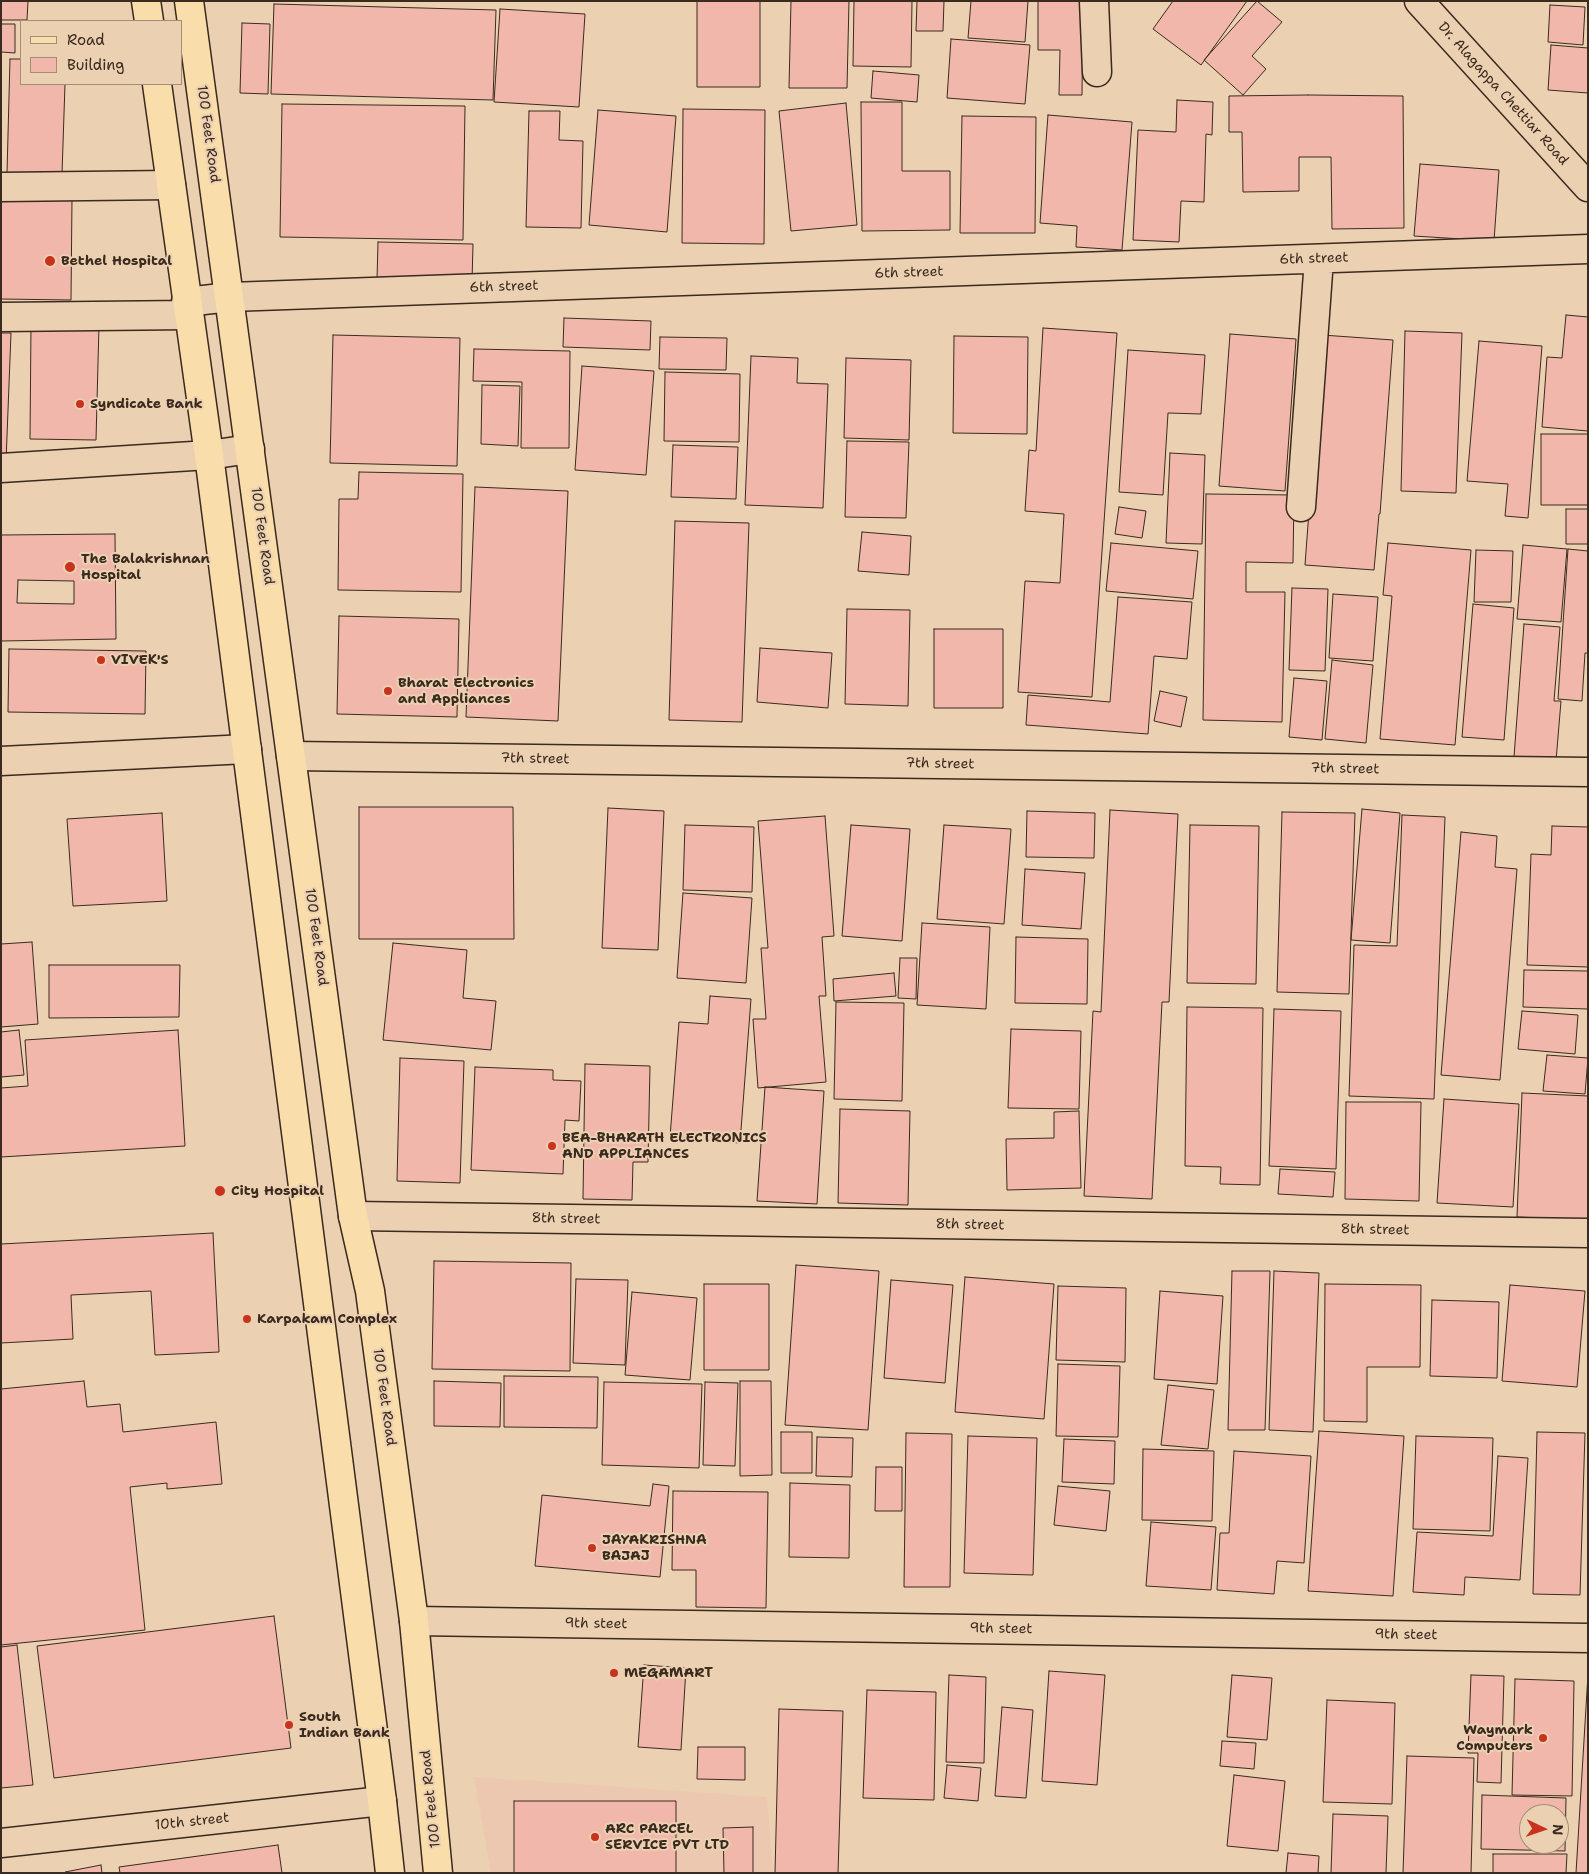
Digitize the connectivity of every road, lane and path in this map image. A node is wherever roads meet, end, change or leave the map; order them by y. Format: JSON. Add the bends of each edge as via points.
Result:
{"nodes":[{"id":1,"x":146,"y":1,"type":"edge"},
{"id":2,"x":190,"y":1,"type":"edge"},
{"id":3,"x":1094,"y":1,"type":"edge"},
{"id":4,"x":1419,"y":1,"type":"edge"},
{"id":5,"x":149,"y":20,"type":"edge"},
{"id":6,"x":1097,"y":72,"type":"dead end"},
{"id":7,"x":158,"y":85,"type":"edge"},
{"id":8,"x":171,"y":185,"type":"junction"},
{"id":9,"x":1,"y":187,"type":"edge"},
{"id":10,"x":1588,"y":187,"type":"edge"},
{"id":11,"x":1588,"y":249,"type":"edge"},
{"id":12,"x":1319,"y":259,"type":"junction"},
{"id":13,"x":230,"y":297,"type":"junction"},
{"id":14,"x":187,"y":308,"type":"junction"},
{"id":15,"x":1,"y":317,"type":"edge"},
{"id":16,"x":250,"y":449,"type":"junction"},
{"id":17,"x":209,"y":455,"type":"junction"},
{"id":18,"x":1,"y":468,"type":"edge"},
{"id":19,"x":1301,"y":507,"type":"dead end"},
{"id":20,"x":247,"y":749,"type":"junction"},
{"id":21,"x":292,"y":756,"type":"junction"},
{"id":22,"x":1,"y":761,"type":"edge"},
{"id":23,"x":1588,"y":772,"type":"edge"},
{"id":24,"x":353,"y":1216,"type":"junction"},
{"id":25,"x":1588,"y":1233,"type":"edge"},
{"id":26,"x":414,"y":1621,"type":"junction"},
{"id":27,"x":1588,"y":1638,"type":"edge"},
{"id":28,"x":382,"y":1801,"type":"junction"},
{"id":29,"x":1,"y":1843,"type":"edge"},
{"id":30,"x":390,"y":1873,"type":"edge"},
{"id":31,"x":438,"y":1873,"type":"edge"}],
"edges":[{"from":1,"to":5,"type":"main road"},
{"from":2,"to":13,"type":"main road","name":"100 Feet Road"},
{"from":3,"to":6,"type":"street"},
{"from":4,"to":10,"type":"street","name":"Dr. Alagappa Chettiar Road"},
{"from":7,"to":8,"type":"main road"},
{"from":8,"to":9,"type":"street"},
{"from":8,"to":14,"type":"main road"},
{"from":11,"to":12,"type":"street","name":"6th street"},
{"from":12,"to":13,"type":"street","name":"6th street"},
{"from":12,"to":19,"type":"street"},
{"from":13,"to":14,"type":"street","name":"6th street"},
{"from":13,"to":16,"type":"main road","name":"100 Feet Road"},
{"from":14,"to":15,"type":"street","name":"6th street"},
{"from":14,"to":17,"type":"main road"},
{"from":16,"to":17,"type":"street"},
{"from":16,"to":21,"type":"main road","name":"100 Feet Road"},
{"from":17,"to":18,"type":"street"},
{"from":17,"to":20,"type":"main road"},
{"from":20,"to":22,"type":"street"},
{"from":20,"to":28,"type":"main road"},
{"from":21,"to":23,"type":"street","name":"7th street"},
{"from":21,"to":24,"type":"main road","name":"100 Feet Road"},
{"from":24,"to":25,"type":"street","name":"8th street"},
{"from":24,"to":26,"type":"main road","name":"100 Feet Road","via":[[370,1291]]},
{"from":26,"to":27,"type":"street","name":"9th steet"},
{"from":26,"to":31,"type":"main road","name":"100 Feet Road"},
{"from":28,"to":29,"type":"street","name":"10th street"},
{"from":28,"to":30,"type":"main road"}]}
